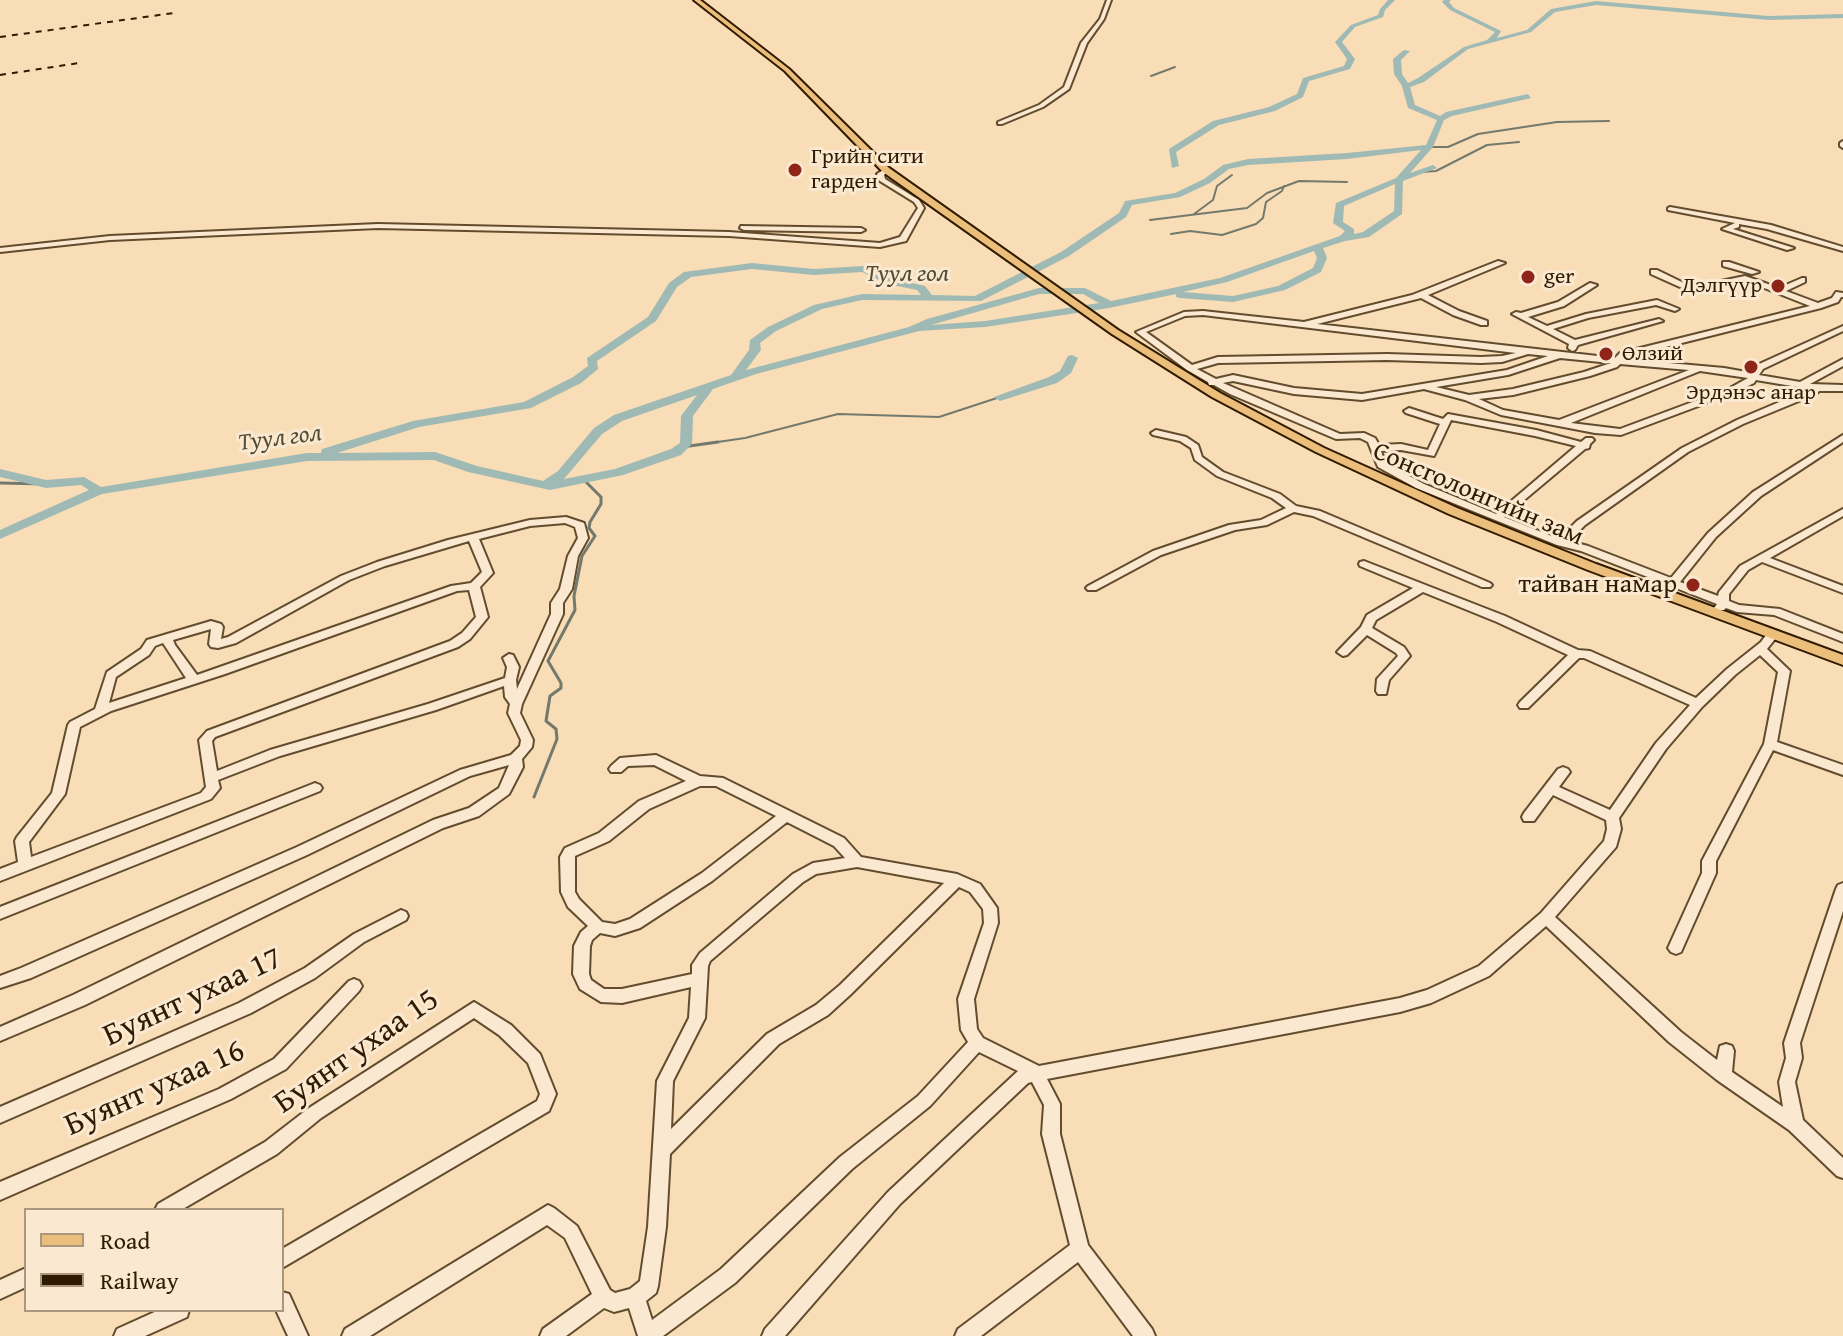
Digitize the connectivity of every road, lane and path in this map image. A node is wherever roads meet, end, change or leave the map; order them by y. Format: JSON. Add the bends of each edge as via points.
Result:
{"nodes":[{"id":1,"x":697,"y":0,"type":"edge"},
{"id":2,"x":704,"y":0,"type":"edge"},
{"id":3,"x":1109,"y":0,"type":"edge"},
{"id":4,"x":1000,"y":123,"type":"dead end"},
{"id":5,"x":886,"y":170,"type":"junction"},
{"id":6,"x":1670,"y":209,"type":"dead end"},
{"id":7,"x":1743,"y":224,"type":"junction"},
{"id":8,"x":861,"y":230,"type":"dead end"},
{"id":9,"x":980,"y":232,"type":"junction"},
{"id":10,"x":1790,"y":248,"type":"dead end"},
{"id":11,"x":0,"y":249,"type":"edge"},
{"id":12,"x":1843,"y":249,"type":"edge"},
{"id":13,"x":1767,"y":262,"type":"dead end"},
{"id":14,"x":1501,"y":263,"type":"dead end"},
{"id":15,"x":1726,"y":264,"type":"dead end"},
{"id":16,"x":1654,"y":272,"type":"dead end"},
{"id":17,"x":1755,"y":272,"type":"junction"},
{"id":18,"x":1745,"y":278,"type":"junction"},
{"id":19,"x":1802,"y":280,"type":"dead end"},
{"id":20,"x":1593,"y":285,"type":"dead end"},
{"id":21,"x":1780,"y":291,"type":"junction"},
{"id":22,"x":1842,"y":293,"type":"edge"},
{"id":23,"x":1420,"y":294,"type":"junction"},
{"id":24,"x":1818,"y":306,"type":"junction"},
{"id":25,"x":1675,"y":309,"type":"dead end"},
{"id":26,"x":1659,"y":321,"type":"dead end"},
{"id":27,"x":1484,"y":323,"type":"dead end"},
{"id":28,"x":1305,"y":326,"type":"junction"},
{"id":29,"x":1843,"y":328,"type":"edge"},
{"id":30,"x":1546,"y":329,"type":"junction"},
{"id":31,"x":1118,"y":330,"type":"junction"},
{"id":32,"x":1574,"y":343,"type":"junction"},
{"id":33,"x":1532,"y":351,"type":"junction"},
{"id":34,"x":1560,"y":355,"type":"junction"},
{"id":35,"x":1582,"y":358,"type":"junction"},
{"id":36,"x":1616,"y":360,"type":"junction"},
{"id":37,"x":1843,"y":362,"type":"edge"},
{"id":38,"x":1701,"y":369,"type":"junction"},
{"id":39,"x":1191,"y":370,"type":"junction"},
{"id":40,"x":1753,"y":375,"type":"junction"},
{"id":41,"x":1211,"y":383,"type":"junction"},
{"id":42,"x":1803,"y":384,"type":"junction"},
{"id":43,"x":1426,"y":387,"type":"junction"},
{"id":44,"x":1817,"y":388,"type":"junction"},
{"id":45,"x":1843,"y":388,"type":"edge"},
{"id":46,"x":1468,"y":398,"type":"junction"},
{"id":47,"x":1409,"y":411,"type":"dead end"},
{"id":48,"x":1279,"y":418,"type":"junction"},
{"id":49,"x":1446,"y":423,"type":"junction"},
{"id":50,"x":1561,"y":423,"type":"junction"},
{"id":51,"x":1595,"y":430,"type":"junction"},
{"id":52,"x":1156,"y":433,"type":"dead end"},
{"id":53,"x":1843,"y":438,"type":"edge"},
{"id":54,"x":1586,"y":446,"type":"junction"},
{"id":55,"x":1377,"y":448,"type":"junction"},
{"id":56,"x":1419,"y":488,"type":"junction"},
{"id":57,"x":1293,"y":509,"type":"junction"},
{"id":58,"x":1843,"y":512,"type":"edge"},
{"id":59,"x":1497,"y":518,"type":"junction"},
{"id":60,"x":473,"y":537,"type":"junction"},
{"id":61,"x":1561,"y":543,"type":"junction"},
{"id":62,"x":1763,"y":559,"type":"junction"},
{"id":63,"x":1364,"y":564,"type":"dead end"},
{"id":64,"x":1674,"y":582,"type":"junction"},
{"id":65,"x":1486,"y":585,"type":"dead end"},
{"id":66,"x":474,"y":586,"type":"junction"},
{"id":67,"x":1092,"y":588,"type":"dead end"},
{"id":68,"x":1421,"y":588,"type":"junction"},
{"id":69,"x":1843,"y":590,"type":"edge"},
{"id":70,"x":1722,"y":605,"type":"junction"},
{"id":71,"x":1366,"y":629,"type":"junction"},
{"id":72,"x":1773,"y":634,"type":"junction"},
{"id":73,"x":167,"y":638,"type":"junction"},
{"id":74,"x":1843,"y":638,"type":"edge"},
{"id":75,"x":1760,"y":649,"type":"junction"},
{"id":76,"x":1343,"y":652,"type":"dead end"},
{"id":77,"x":1843,"y":652,"type":"edge"},
{"id":78,"x":1576,"y":654,"type":"junction"},
{"id":79,"x":509,"y":658,"type":"dead end"},
{"id":80,"x":1843,"y":660,"type":"edge"},
{"id":81,"x":194,"y":680,"type":"junction"},
{"id":82,"x":510,"y":680,"type":"junction"},
{"id":83,"x":1382,"y":691,"type":"dead end"},
{"id":84,"x":516,"y":704,"type":"junction"},
{"id":85,"x":1698,"y":704,"type":"junction"},
{"id":86,"x":1524,"y":705,"type":"dead end"},
{"id":87,"x":101,"y":711,"type":"junction"},
{"id":88,"x":1770,"y":744,"type":"junction"},
{"id":89,"x":516,"y":758,"type":"junction"},
{"id":90,"x":616,"y":769,"type":"dead end"},
{"id":91,"x":1843,"y":770,"type":"edge"},
{"id":92,"x":1563,"y":772,"type":"dead end"},
{"id":93,"x":211,"y":778,"type":"junction"},
{"id":94,"x":698,"y":781,"type":"junction"},
{"id":95,"x":315,"y":788,"type":"dead end"},
{"id":96,"x":1551,"y":789,"type":"junction"},
{"id":97,"x":785,"y":816,"type":"junction"},
{"id":98,"x":1529,"y":817,"type":"dead end"},
{"id":99,"x":1612,"y":817,"type":"junction"},
{"id":100,"x":857,"y":862,"type":"junction"},
{"id":101,"x":25,"y":866,"type":"junction"},
{"id":102,"x":0,"y":875,"type":"edge"},
{"id":103,"x":957,"y":880,"type":"junction"},
{"id":104,"x":1843,"y":889,"type":"edge"},
{"id":105,"x":0,"y":913,"type":"edge"},
{"id":106,"x":401,"y":916,"type":"dead end"},
{"id":107,"x":1546,"y":917,"type":"junction"},
{"id":108,"x":598,"y":927,"type":"junction"},
{"id":109,"x":1676,"y":948,"type":"dead end"},
{"id":110,"x":700,"y":979,"type":"junction"},
{"id":111,"x":0,"y":982,"type":"edge"},
{"id":112,"x":354,"y":986,"type":"dead end"},
{"id":113,"x":0,"y":1034,"type":"edge"},
{"id":114,"x":977,"y":1043,"type":"junction"},
{"id":115,"x":1726,"y":1051,"type":"dead end"},
{"id":116,"x":1035,"y":1072,"type":"junction"},
{"id":117,"x":1723,"y":1075,"type":"junction"},
{"id":118,"x":0,"y":1115,"type":"edge"},
{"id":119,"x":1795,"y":1124,"type":"junction"},
{"id":120,"x":662,"y":1150,"type":"junction"},
{"id":121,"x":1843,"y":1170,"type":"edge"},
{"id":122,"x":0,"y":1191,"type":"edge"},
{"id":123,"x":167,"y":1208,"type":"edge"},
{"id":124,"x":1080,"y":1249,"type":"junction"},
{"id":125,"x":284,"y":1258,"type":"edge"},
{"id":126,"x":24,"y":1278,"type":"edge"},
{"id":127,"x":0,"y":1290,"type":"edge"},
{"id":128,"x":603,"y":1297,"type":"junction"},
{"id":129,"x":635,"y":1297,"type":"junction"},
{"id":130,"x":284,"y":1305,"type":"edge"},
{"id":131,"x":176,"y":1312,"type":"edge"},
{"id":132,"x":124,"y":1336,"type":"edge"},
{"id":133,"x":298,"y":1336,"type":"edge"},
{"id":134,"x":352,"y":1336,"type":"edge"},
{"id":135,"x":550,"y":1336,"type":"edge"},
{"id":136,"x":648,"y":1336,"type":"edge"},
{"id":137,"x":772,"y":1336,"type":"edge"},
{"id":138,"x":965,"y":1336,"type":"edge"},
{"id":139,"x":1145,"y":1336,"type":"edge"}],
"edges":[{"from":1,"to":5,"type":"main road","via":[[787,70]]},
{"from":2,"to":9,"type":"main road","via":[[823,96],[888,164]]},
{"from":3,"to":4,"type":"street","via":[[1084,43],[1067,88],[1049,102]]},
{"from":5,"to":9,"type":"main road"},
{"from":5,"to":11,"type":"street","via":[[880,174],[882,180],[921,208],[903,239],[880,245],[729,234],[378,226],[96,238]]},
{"from":6,"to":7,"type":"street"},
{"from":7,"to":10,"type":"street","via":[[1726,229]]},
{"from":7,"to":12,"type":"street"},
{"from":8,"to":11,"type":"street","via":[[367,222],[123,232]]},
{"from":9,"to":31,"type":"main road"},
{"from":13,"to":17,"type":"street"},
{"from":14,"to":23,"type":"street"},
{"from":15,"to":17,"type":"street"},
{"from":16,"to":18,"type":"street","via":[[1691,290]]},
{"from":17,"to":18,"type":"street"},
{"from":18,"to":21,"type":"street"},
{"from":19,"to":21,"type":"street"},
{"from":20,"to":30,"type":"street","via":[[1561,304],[1519,315]]},
{"from":21,"to":24,"type":"street"},
{"from":22,"to":24,"type":"street"},
{"from":23,"to":27,"type":"street"},
{"from":23,"to":28,"type":"street"},
{"from":24,"to":36,"type":"street"},
{"from":25,"to":30,"type":"street","via":[[1657,302]]},
{"from":26,"to":32,"type":"street"},
{"from":28,"to":33,"type":"street"},
{"from":28,"to":39,"type":"street","via":[[1190,313],[1140,332]]},
{"from":29,"to":40,"type":"street"},
{"from":30,"to":32,"type":"street"},
{"from":31,"to":39,"type":"main road","name":"Сонсголонгийн зам"},
{"from":31,"to":72,"type":"main road","name":"Сонсголонгийн зам","via":[[1235,405],[1358,468],[1554,552]]},
{"from":32,"to":35,"type":"street","via":[[1574,352]]},
{"from":33,"to":34,"type":"street"},
{"from":33,"to":39,"type":"street","via":[[1481,360],[1220,357]]},
{"from":34,"to":35,"type":"street"},
{"from":34,"to":43,"type":"street","via":[[1508,372]]},
{"from":35,"to":36,"type":"street"},
{"from":36,"to":38,"type":"street"},
{"from":36,"to":46,"type":"street","via":[[1587,374]]},
{"from":37,"to":42,"type":"street"},
{"from":38,"to":40,"type":"street"},
{"from":38,"to":50,"type":"street"},
{"from":39,"to":41,"type":"main road","name":"Сонсголонгийн зам"},
{"from":40,"to":42,"type":"street"},
{"from":40,"to":51,"type":"street","via":[[1733,390],[1621,432]]},
{"from":41,"to":43,"type":"street","via":[[1233,378],[1345,397]]},
{"from":41,"to":48,"type":"main road","name":"Сонсголонгийн зам"},
{"from":42,"to":44,"type":"street"},
{"from":43,"to":46,"type":"street"},
{"from":44,"to":45,"type":"street"},
{"from":44,"to":61,"type":"street","via":[[1685,450]]},
{"from":46,"to":50,"type":"street","via":[[1501,412]]},
{"from":47,"to":49,"type":"street"},
{"from":48,"to":55,"type":"street","via":[[1339,437],[1361,435]]},
{"from":48,"to":56,"type":"main road","name":"Сонсголонгийн зам"},
{"from":49,"to":54,"type":"street","via":[[1448,417]]},
{"from":49,"to":55,"type":"street","via":[[1431,454]]},
{"from":50,"to":51,"type":"street"},
{"from":51,"to":54,"type":"street"},
{"from":52,"to":57,"type":"street","via":[[1183,439],[1220,474],[1276,496]]},
{"from":53,"to":64,"type":"street","via":[[1757,494],[1712,535]]},
{"from":54,"to":59,"type":"street"},
{"from":55,"to":56,"type":"street","via":[[1381,465]]},
{"from":56,"to":59,"type":"street"},
{"from":56,"to":70,"type":"main road","name":"Сонсголонгийн зам","via":[[1552,545]]},
{"from":57,"to":65,"type":"street","via":[[1316,513]]},
{"from":57,"to":67,"type":"street","via":[[1263,523],[1233,527],[1157,553]]},
{"from":58,"to":62,"type":"street"},
{"from":59,"to":61,"type":"street"},
{"from":60,"to":66,"type":"street","via":[[488,573]]},
{"from":60,"to":73,"type":"street","via":[[345,578],[232,640],[215,644],[217,627],[211,625]]},
{"from":60,"to":84,"type":"street","via":[[566,520],[584,532],[557,614]]},
{"from":61,"to":64,"type":"street"},
{"from":62,"to":69,"type":"street"},
{"from":62,"to":70,"type":"street","via":[[1744,568],[1723,594]]},
{"from":63,"to":68,"type":"street"},
{"from":64,"to":70,"type":"street"},
{"from":66,"to":81,"type":"street","via":[[455,588]]},
{"from":66,"to":93,"type":"street","via":[[482,617],[466,636],[211,734],[205,740]]},
{"from":68,"to":71,"type":"street","via":[[1371,618]]},
{"from":68,"to":78,"type":"street"},
{"from":70,"to":74,"type":"street","via":[[1776,612]]},
{"from":70,"to":77,"type":"main road","name":"Сонсголонгийн зам"},
{"from":71,"to":76,"type":"street"},
{"from":71,"to":83,"type":"street","via":[[1404,656],[1383,679]]},
{"from":72,"to":75,"type":"street"},
{"from":72,"to":80,"type":"main road","name":"Сонсголонгийн зам"},
{"from":73,"to":81,"type":"street"},
{"from":73,"to":87,"type":"street","via":[[151,643],[111,675]]},
{"from":75,"to":85,"type":"street"},
{"from":75,"to":88,"type":"street","via":[[1784,671]]},
{"from":78,"to":85,"type":"street"},
{"from":78,"to":86,"type":"street"},
{"from":79,"to":82,"type":"street"},
{"from":81,"to":87,"type":"street"},
{"from":82,"to":84,"type":"street"},
{"from":82,"to":93,"type":"street"},
{"from":84,"to":89,"type":"street","via":[[514,713],[527,740]]},
{"from":85,"to":99,"type":"street","via":[[1661,746]]},
{"from":87,"to":101,"type":"street","via":[[74,725],[58,794],[22,841]]},
{"from":88,"to":91,"type":"street"},
{"from":88,"to":109,"type":"street","via":[[1709,861],[1709,873]]},
{"from":89,"to":111,"type":"street","via":[[465,773],[302,851]]},
{"from":89,"to":113,"type":"street","via":[[504,791],[474,812],[438,824]]},
{"from":90,"to":94,"type":"street","via":[[625,761],[656,760]]},
{"from":92,"to":96,"type":"street"},
{"from":93,"to":101,"type":"street","via":[[213,788],[206,796]]},
{"from":94,"to":97,"type":"street","via":[[718,781]]},
{"from":94,"to":108,"type":"street","via":[[644,805],[604,837],[570,852],[568,892]]},
{"from":95,"to":105,"type":"street"},
{"from":96,"to":98,"type":"street"},
{"from":96,"to":99,"type":"street"},
{"from":97,"to":100,"type":"street","via":[[839,842]]},
{"from":97,"to":108,"type":"street","via":[[635,924],[615,930]]},
{"from":99,"to":107,"type":"street","via":[[1611,843]]},
{"from":100,"to":103,"type":"street"},
{"from":100,"to":110,"type":"street","via":[[813,869],[798,878],[705,957]]},
{"from":101,"to":102,"type":"street"},
{"from":103,"to":114,"type":"street","via":[[975,888],[990,908],[991,923],[966,999],[969,1030]]},
{"from":103,"to":120,"type":"street","via":[[822,1010],[773,1039]]},
{"from":104,"to":119,"type":"street","via":[[1792,1043],[1787,1082]]},
{"from":106,"to":118,"type":"street","name":"Буянт ухаа 17","via":[[245,1008]]},
{"from":107,"to":116,"type":"street","via":[[1484,971],[1431,996]]},
{"from":107,"to":117,"type":"street"},
{"from":108,"to":110,"type":"street","via":[[586,936],[580,960],[585,984],[601,995],[622,996]]},
{"from":110,"to":120,"type":"street","via":[[697,1018],[665,1081]]},
{"from":112,"to":122,"type":"street","name":"Буянт ухаа 16","via":[[280,1064],[225,1094]]},
{"from":114,"to":116,"type":"street"},
{"from":114,"to":136,"type":"street","via":[[924,1101],[846,1163],[728,1276]]},
{"from":115,"to":117,"type":"street"},
{"from":116,"to":124,"type":"street","via":[[1052,1104],[1051,1134]]},
{"from":116,"to":137,"type":"street","via":[[1024,1076],[894,1198]]},
{"from":117,"to":119,"type":"street"},
{"from":119,"to":121,"type":"street"},
{"from":120,"to":129,"type":"street","via":[[649,1286]]},
{"from":123,"to":125,"type":"street","name":"Буянт ухаа 15","via":[[271,1148],[315,1113],[474,1009],[534,1059],[548,1094],[543,1106]]},
{"from":124,"to":138,"type":"street"},
{"from":124,"to":139,"type":"street"},
{"from":126,"to":127,"type":"street"},
{"from":128,"to":129,"type":"street","via":[[614,1303]]},
{"from":128,"to":134,"type":"street","via":[[571,1232],[548,1214]]},
{"from":128,"to":135,"type":"street"},
{"from":129,"to":136,"type":"street"},
{"from":130,"to":133,"type":"street"},
{"from":131,"to":132,"type":"street"}]}
